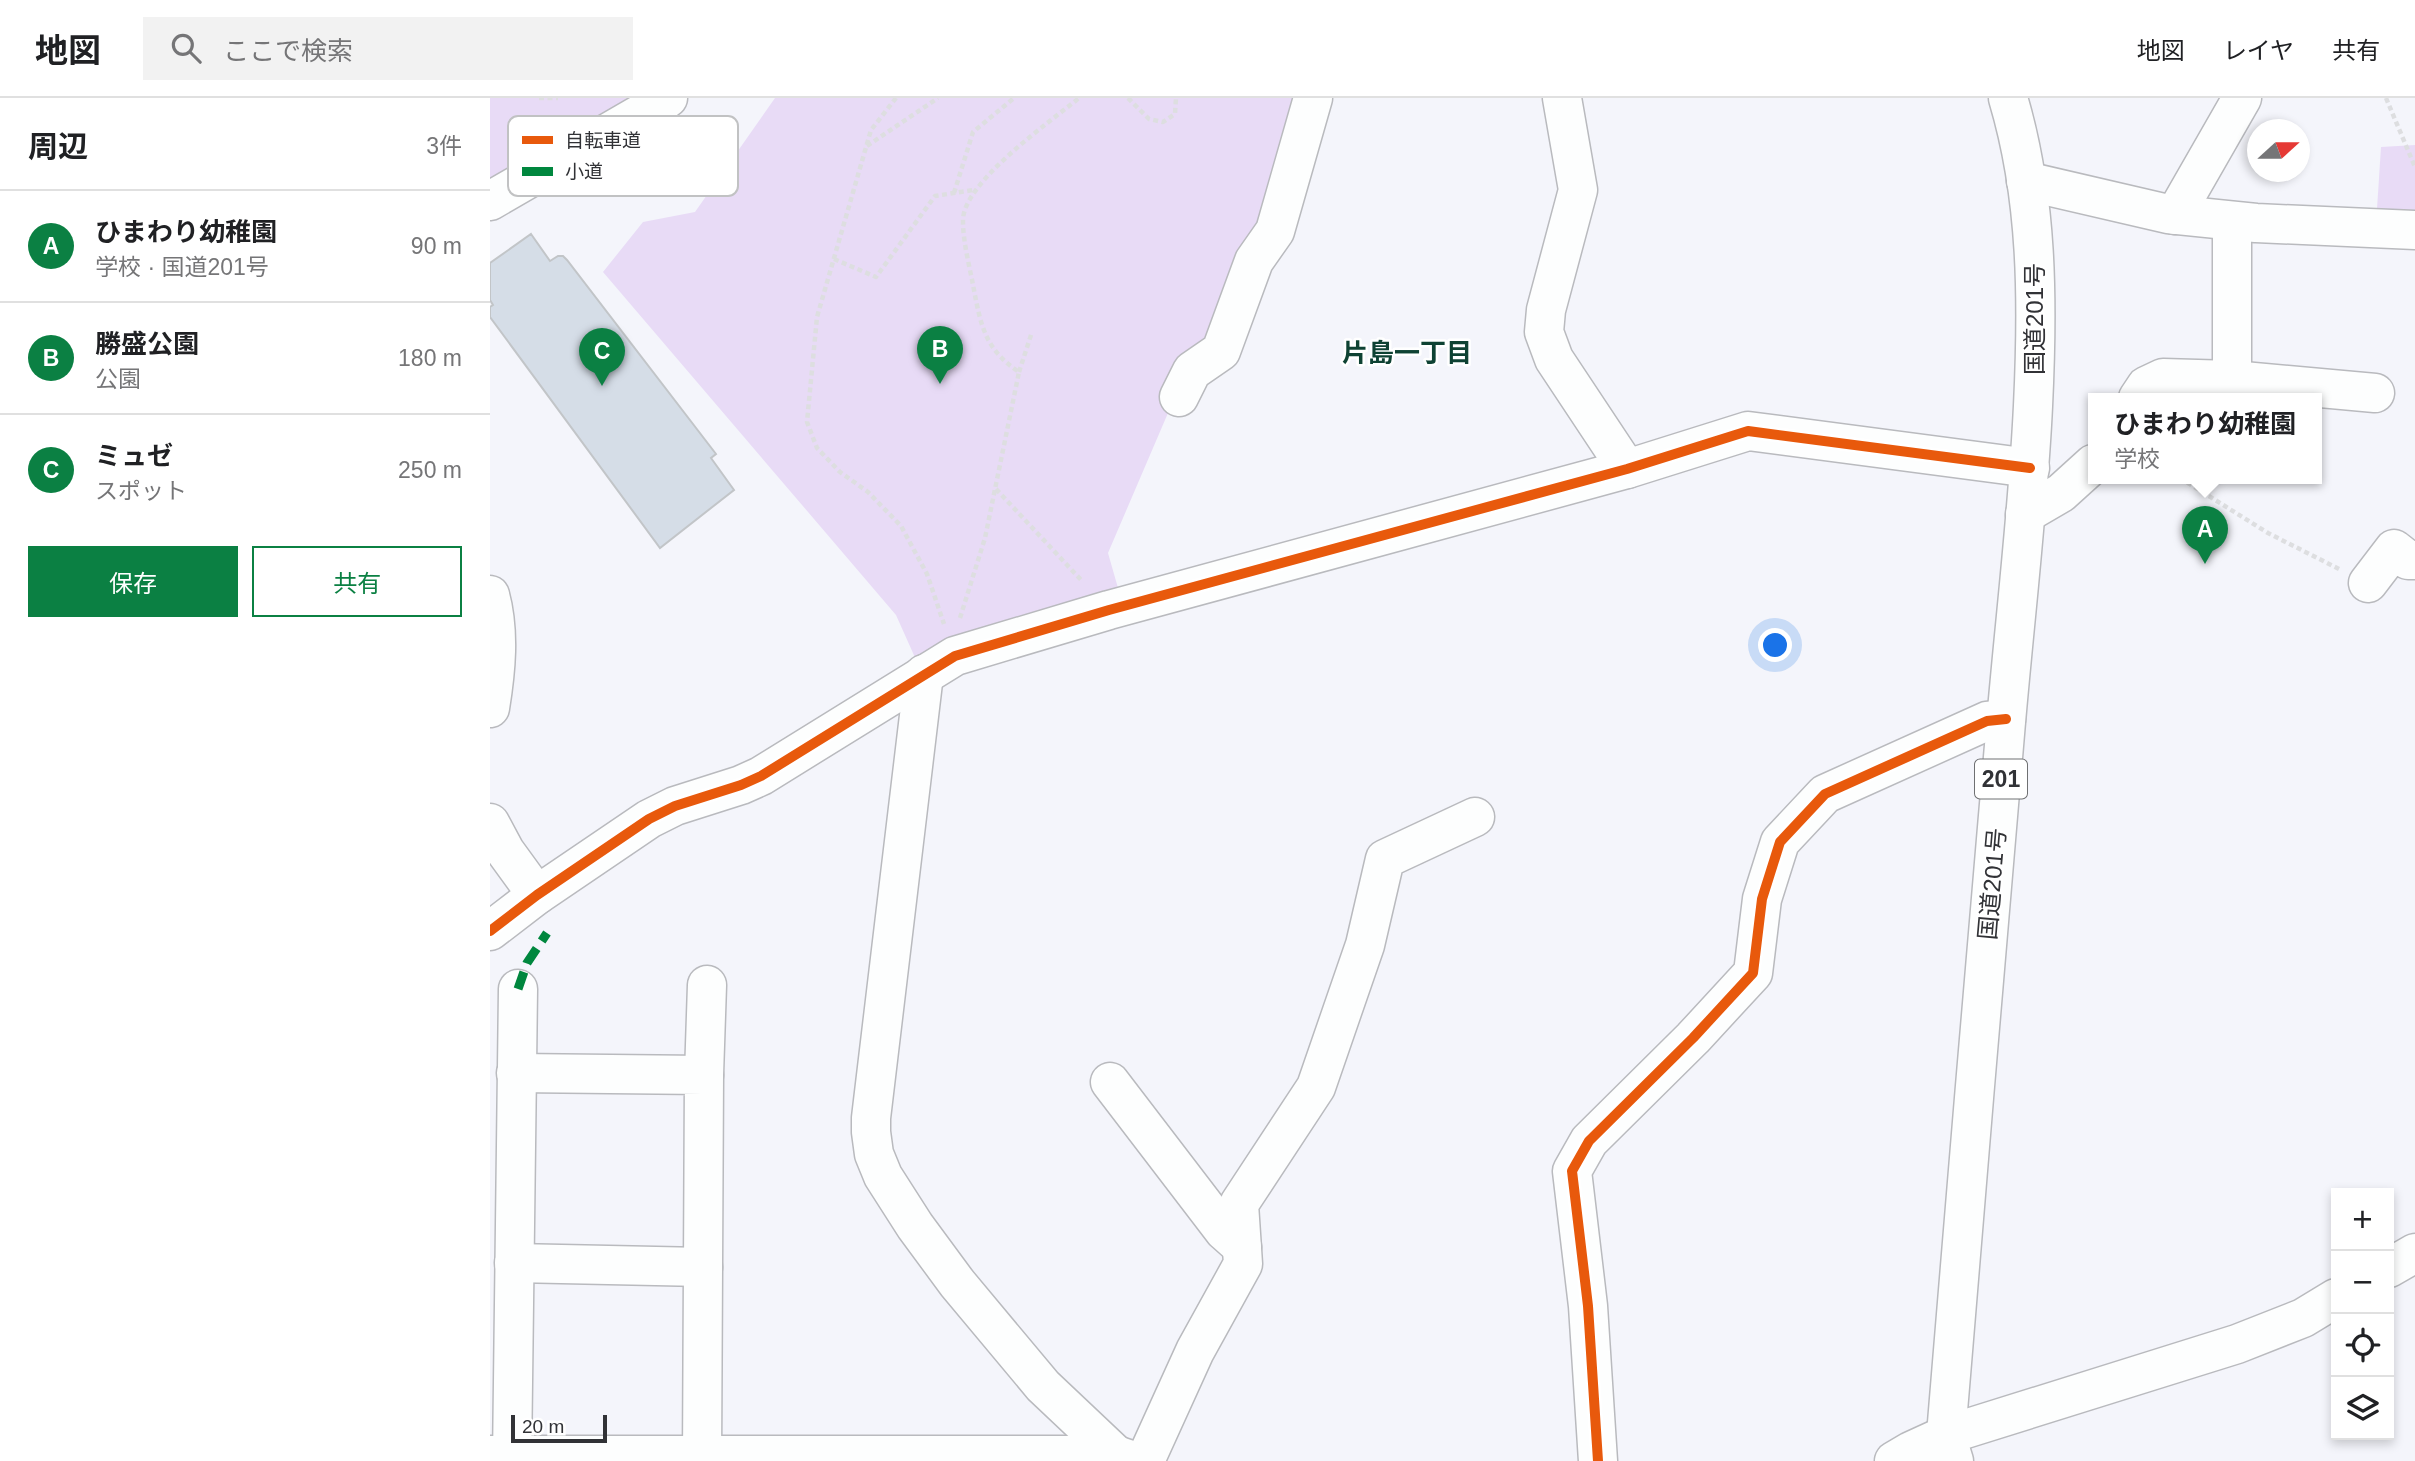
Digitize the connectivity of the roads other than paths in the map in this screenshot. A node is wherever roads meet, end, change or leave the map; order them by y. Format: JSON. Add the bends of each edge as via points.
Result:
{"nodes":[{"id":1,"x":668,"y":98,"type":"edge"},
{"id":2,"x":1313,"y":98,"type":"edge"},
{"id":3,"x":1562,"y":98,"type":"edge"},
{"id":4,"x":2008,"y":98,"type":"edge"},
{"id":5,"x":2242,"y":98,"type":"edge"},
{"id":6,"x":637,"y":116,"type":"edge"},
{"id":7,"x":2026,"y":181,"type":"junction"},
{"id":8,"x":508,"y":191,"type":"edge"},
{"id":9,"x":490,"y":201,"type":"edge"},
{"id":10,"x":2175,"y":215,"type":"junction"},
{"id":11,"x":2232,"y":221,"type":"junction"},
{"id":12,"x":2415,"y":230,"type":"edge"},
{"id":13,"x":2232,"y":380,"type":"junction"},
{"id":14,"x":2141,"y":393,"type":"edge"},
{"id":15,"x":2375,"y":393,"type":"dead end"},
{"id":16,"x":1179,"y":397,"type":"dead end"},
{"id":17,"x":2030,"y":468,"type":"junction"},
{"id":18,"x":1627,"y":469,"type":"junction"},
{"id":19,"x":2088,"y":469,"type":"edge"},
{"id":20,"x":2025,"y":514,"type":"junction"},
{"id":21,"x":2415,"y":560,"type":"edge"},
{"id":22,"x":2368,"y":583,"type":"road end"},
{"id":23,"x":490,"y":595,"type":"edge"},
{"id":24,"x":943,"y":657,"type":"junction"},
{"id":25,"x":490,"y":708,"type":"edge"},
{"id":26,"x":2006,"y":719,"type":"junction"},
{"id":27,"x":1475,"y":817,"type":"dead end"},
{"id":28,"x":490,"y":823,"type":"edge"},
{"id":29,"x":537,"y":895,"type":"junction"},
{"id":30,"x":490,"y":931,"type":"edge"},
{"id":31,"x":707,"y":985,"type":"dead end"},
{"id":32,"x":518,"y":989,"type":"dead end"},
{"id":33,"x":516,"y":1073,"type":"junction"},
{"id":34,"x":704,"y":1075,"type":"junction"},
{"id":35,"x":1110,"y":1082,"type":"dead end"},
{"id":36,"x":1242,"y":1247,"type":"junction"},
{"id":37,"x":2415,"y":1252,"type":"edge"},
{"id":38,"x":514,"y":1263,"type":"junction"},
{"id":39,"x":2394,"y":1265,"type":"edge"},
{"id":40,"x":703,"y":1267,"type":"junction"},
{"id":41,"x":2331,"y":1301,"type":"edge"},
{"id":42,"x":1950,"y":1448,"type":"edge"},
{"id":43,"x":505,"y":1457,"type":"edge"},
{"id":44,"x":702,"y":1458,"type":"edge"},
{"id":45,"x":891,"y":1458,"type":"edge"},
{"id":46,"x":1131,"y":1459,"type":"edge"},
{"id":47,"x":1598,"y":1461,"type":"edge"},
{"id":48,"x":1894,"y":1461,"type":"edge"}],
"edges":[{"from":1,"to":6,"type":"main road"},
{"from":2,"to":16,"type":"main road","via":[[1275,230],[1254,261],[1222,351],[1192,371]]},
{"from":3,"to":18,"type":"main road","via":[[1578,190],[1544,332],[1554,359]]},
{"from":4,"to":7,"type":"main road","name":"国道201号","number":"201"},
{"from":5,"to":10,"type":"main road"},
{"from":7,"to":10,"type":"main road"},
{"from":7,"to":17,"type":"main road","name":"国道201号","number":"201","via":[[2038,322]]},
{"from":8,"to":9,"type":"main road"},
{"from":10,"to":11,"type":"main road"},
{"from":11,"to":12,"type":"main road"},
{"from":11,"to":13,"type":"main road"},
{"from":13,"to":14,"type":"main road","via":[[2163,378]]},
{"from":13,"to":15,"type":"main road"},
{"from":17,"to":18,"type":"main road","via":[[1748,431]]},
{"from":17,"to":20,"type":"main road","name":"国道201号","number":"201"},
{"from":18,"to":24,"type":"main road"},
{"from":19,"to":20,"type":"main road","via":[[2061,493]]},
{"from":20,"to":26,"type":"main road","name":"国道201号","number":"201"},
{"from":21,"to":22,"type":"main road","via":[[2394,549]]},
{"from":23,"to":25,"type":"main road","via":[[497,643]]},
{"from":24,"to":29,"type":"main road","via":[[761,776],[649,819]]},
{"from":24,"to":46,"type":"main road","via":[[871,1118],[874,1154],[915,1226],[1043,1386]]},
{"from":26,"to":42,"type":"main road","name":"国道201号","number":"201"},
{"from":26,"to":47,"type":"main road","via":[[1987,721],[1825,794],[1780,842],[1762,899],[1753,973],[1589,1141],[1573,1171]]},
{"from":27,"to":36,"type":"main road","via":[[1385,859],[1365,945],[1316,1087],[1239,1204]]},
{"from":28,"to":29,"type":"main road"},
{"from":29,"to":30,"type":"main road"},
{"from":31,"to":34,"type":"main road"},
{"from":32,"to":33,"type":"main road"},
{"from":33,"to":34,"type":"main road"},
{"from":33,"to":38,"type":"main road"},
{"from":34,"to":40,"type":"main road"},
{"from":35,"to":36,"type":"main road","via":[[1224,1231]]},
{"from":36,"to":46,"type":"main road","via":[[1243,1264]]},
{"from":37,"to":39,"type":"main road"},
{"from":38,"to":40,"type":"main road"},
{"from":38,"to":43,"type":"main road"},
{"from":40,"to":44,"type":"main road"},
{"from":41,"to":42,"type":"main road","via":[[2303,1318],[2237,1344]]},
{"from":42,"to":48,"type":"main road","via":[[1911,1451]]},
{"from":43,"to":44,"type":"main road"},
{"from":44,"to":45,"type":"main road"},
{"from":45,"to":46,"type":"main road"}]}
